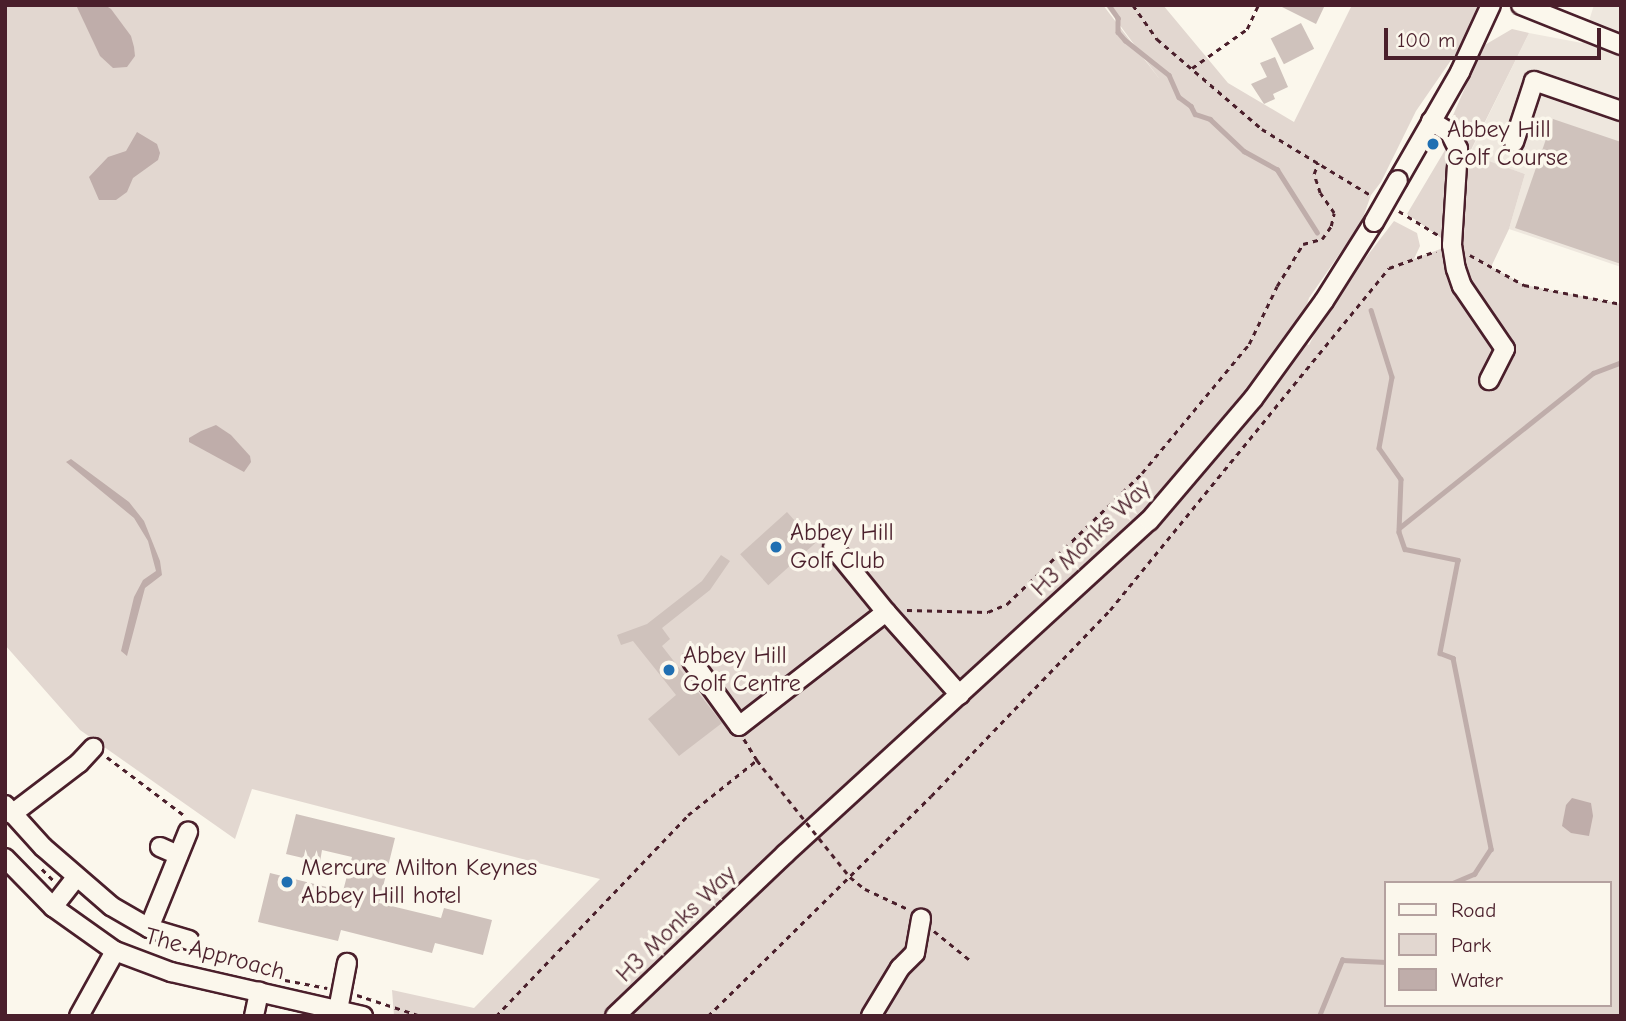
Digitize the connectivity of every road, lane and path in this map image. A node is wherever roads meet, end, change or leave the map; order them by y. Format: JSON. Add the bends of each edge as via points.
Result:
{"nodes":[{"id":1,"x":1133,"y":5,"type":"edge"},
{"id":2,"x":1258,"y":5,"type":"edge"},
{"id":3,"x":1491,"y":5,"type":"edge"},
{"id":4,"x":1521,"y":5,"type":"edge"},
{"id":5,"x":1548,"y":11,"type":"edge"},
{"id":6,"x":1621,"y":45,"type":"edge"},
{"id":7,"x":1192,"y":68,"type":"junction"},
{"id":8,"x":1621,"y":111,"type":"edge"},
{"id":9,"x":1431,"y":121,"type":"junction"},
{"id":10,"x":1514,"y":142,"type":"dead end"},
{"id":11,"x":1318,"y":163,"type":"junction"},
{"id":12,"x":1382,"y":202,"type":"dead end"},
{"id":13,"x":1394,"y":209,"type":"dead end"},
{"id":14,"x":1452,"y":245,"type":"junction"},
{"id":15,"x":1621,"y":304,"type":"edge"},
{"id":16,"x":1489,"y":380,"type":"dead end"},
{"id":17,"x":833,"y":547,"type":"dead end"},
{"id":18,"x":886,"y":612,"type":"junction"},
{"id":19,"x":692,"y":661,"type":"dead end"},
{"id":20,"x":960,"y":695,"type":"junction"},
{"id":21,"x":738,"y":726,"type":"junction"},
{"id":22,"x":93,"y":748,"type":"joint"},
{"id":23,"x":757,"y":760,"type":"junction"},
{"id":24,"x":9,"y":810,"type":"edge"},
{"id":25,"x":188,"y":832,"type":"joint"},
{"id":26,"x":160,"y":847,"type":"dead end"},
{"id":27,"x":178,"y":855,"type":"junction"},
{"id":28,"x":5,"y":858,"type":"edge"},
{"id":29,"x":850,"y":877,"type":"junction"},
{"id":30,"x":76,"y":878,"type":"junction"},
{"id":31,"x":53,"y":907,"type":"junction"},
{"id":32,"x":921,"y":919,"type":"dead end"},
{"id":33,"x":149,"y":928,"type":"junction"},
{"id":34,"x":189,"y":940,"type":"dead end"},
{"id":35,"x":115,"y":951,"type":"junction"},
{"id":36,"x":347,"y":963,"type":"dead end"},
{"id":37,"x":259,"y":992,"type":"junction"},
{"id":38,"x":338,"y":1010,"type":"junction"},
{"id":39,"x":79,"y":1016,"type":"edge"},
{"id":40,"x":254,"y":1016,"type":"edge"},
{"id":41,"x":363,"y":1016,"type":"edge"},
{"id":42,"x":496,"y":1016,"type":"edge"},
{"id":43,"x":615,"y":1016,"type":"edge"},
{"id":44,"x":708,"y":1016,"type":"edge"},
{"id":45,"x":871,"y":1016,"type":"edge"}],
"edges":[{"from":1,"to":7,"type":"path","via":[[1157,38]]},
{"from":2,"to":7,"type":"path","via":[[1247,29]]},
{"from":3,"to":9,"type":"street","name":"H3 Monks Way"},
{"from":4,"to":5,"type":"street"},
{"from":5,"to":6,"type":"street"},
{"from":7,"to":11,"type":"path","via":[[1262,130]]},
{"from":8,"to":10,"type":"street","via":[[1534,81]]},
{"from":9,"to":14,"type":"street","via":[[1450,133],[1458,149]]},
{"from":9,"to":20,"type":"street","name":"H3 Monks Way","bridge":true,"via":[[1374,222],[1253,399],[1149,521]]},
{"from":11,"to":12,"type":"path"},
{"from":11,"to":18,"type":"path","via":[[1314,174],[1334,213],[1331,226],[1322,239],[1303,244],[1249,344],[1142,473],[1007,604],[988,612]]},
{"from":13,"to":14,"type":"path"},
{"from":14,"to":15,"type":"path","via":[[1524,285]]},
{"from":14,"to":16,"type":"street","via":[[1462,286],[1504,349]]},
{"from":14,"to":29,"type":"path","via":[[1389,268],[1110,610]]},
{"from":17,"to":18,"type":"street"},
{"from":18,"to":20,"type":"street"},
{"from":18,"to":21,"type":"street"},
{"from":19,"to":21,"type":"street"},
{"from":20,"to":43,"type":"street","name":"H3 Monks Way"},
{"from":21,"to":23,"type":"path"},
{"from":22,"to":24,"type":"street","via":[[84,769]]},
{"from":22,"to":25,"type":"path","via":[[184,814]]},
{"from":23,"to":29,"type":"path","bridge":true},
{"from":23,"to":42,"type":"path","via":[[688,815]]},
{"from":24,"to":30,"type":"street"},
{"from":25,"to":27,"type":"street"},
{"from":26,"to":27,"type":"street"},
{"from":27,"to":33,"type":"street"},
{"from":28,"to":31,"type":"street","name":"The Approach"},
{"from":29,"to":44,"type":"path"},
{"from":30,"to":31,"type":"street"},
{"from":30,"to":33,"type":"street"},
{"from":31,"to":35,"type":"street","name":"The Approach"},
{"from":32,"to":45,"type":"street","via":[[915,953],[900,968]]},
{"from":33,"to":34,"type":"street"},
{"from":35,"to":37,"type":"street","name":"The Approach","via":[[171,972]]},
{"from":35,"to":39,"type":"street"},
{"from":36,"to":38,"type":"street"},
{"from":37,"to":38,"type":"street","name":"The Approach"},
{"from":37,"to":40,"type":"street"},
{"from":38,"to":41,"type":"street","name":"The Approach"}]}
